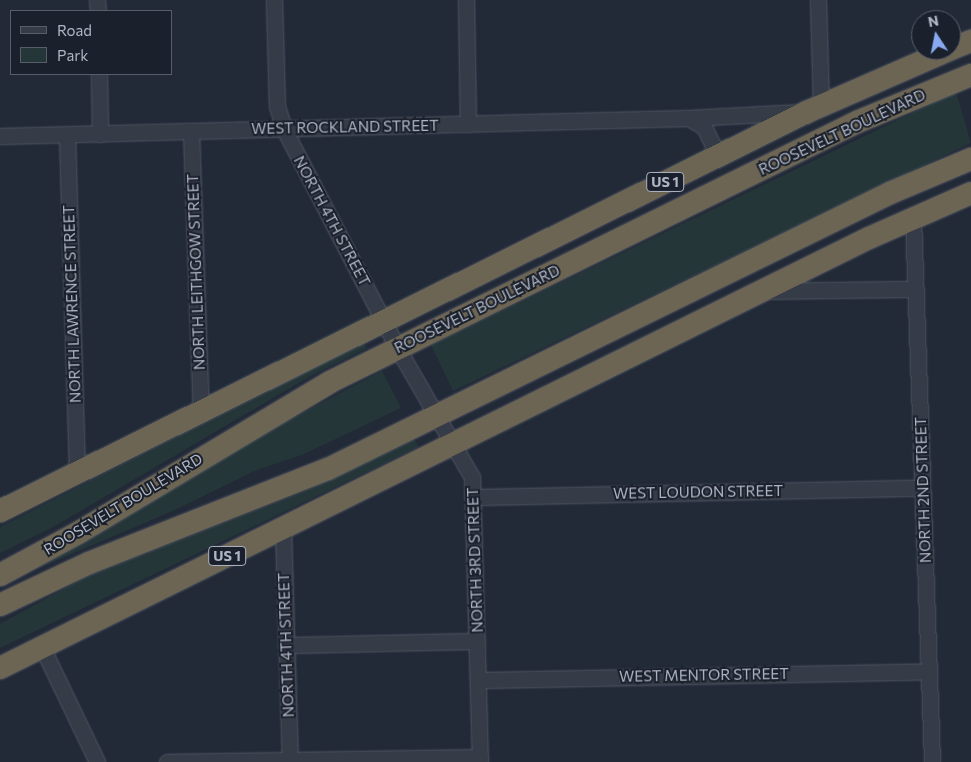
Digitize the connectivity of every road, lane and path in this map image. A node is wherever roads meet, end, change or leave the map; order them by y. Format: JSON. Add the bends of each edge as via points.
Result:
{"nodes":[{"id":1,"x":274,"y":0,"type":"edge"},
{"id":2,"x":466,"y":0,"type":"edge"},
{"id":3,"x":818,"y":0,"type":"edge"},
{"id":4,"x":927,"y":60,"type":"edge"},
{"id":5,"x":971,"y":74,"type":"edge"},
{"id":6,"x":99,"y":75,"type":"edge"},
{"id":7,"x":814,"y":109,"type":"junction"},
{"id":8,"x":689,"y":118,"type":"junction"},
{"id":9,"x":468,"y":124,"type":"junction"},
{"id":10,"x":284,"y":129,"type":"junction"},
{"id":11,"x":191,"y":131,"type":"junction"},
{"id":12,"x":100,"y":134,"type":"junction"},
{"id":13,"x":67,"y":135,"type":"junction"},
{"id":14,"x":0,"y":136,"type":"edge"},
{"id":15,"x":718,"y":156,"type":"junction"},
{"id":16,"x":971,"y":159,"type":"edge"},
{"id":17,"x":728,"y":186,"type":"junction"},
{"id":18,"x":971,"y":193,"type":"edge"},
{"id":19,"x":605,"y":212,"type":"junction"},
{"id":20,"x":913,"y":217,"type":"junction"},
{"id":21,"x":833,"y":221,"type":"junction"},
{"id":22,"x":916,"y":289,"type":"junction"},
{"id":23,"x":763,"y":291,"type":"junction"},
{"id":24,"x":385,"y":321,"type":"junction"},
{"id":25,"x":398,"y":348,"type":"junction"},
{"id":26,"x":200,"y":412,"type":"junction"},
{"id":27,"x":436,"y":417,"type":"junction"},
{"id":28,"x":453,"y":443,"type":"junction"},
{"id":29,"x":76,"y":473,"type":"junction"},
{"id":30,"x":922,"y":488,"type":"junction"},
{"id":31,"x":474,"y":497,"type":"junction"},
{"id":32,"x":0,"y":511,"type":"edge"},
{"id":33,"x":283,"y":528,"type":"junction"},
{"id":34,"x":0,"y":575,"type":"edge"},
{"id":35,"x":0,"y":605,"type":"edge"},
{"id":36,"x":477,"y":640,"type":"junction"},
{"id":37,"x":286,"y":645,"type":"junction"},
{"id":38,"x":42,"y":647,"type":"junction"},
{"id":39,"x":0,"y":668,"type":"edge"},
{"id":40,"x":929,"y":671,"type":"junction"},
{"id":41,"x":478,"y":680,"type":"junction"},
{"id":42,"x":480,"y":759,"type":"edge"},
{"id":43,"x":290,"y":761,"type":"edge"},
{"id":44,"x":97,"y":762,"type":"edge"},
{"id":45,"x":167,"y":762,"type":"edge"},
{"id":46,"x":932,"y":762,"type":"edge"}],
"edges":[{"from":1,"to":10,"type":"street","name":"NORTH 4TH STREET","via":[[277,106]]},
{"from":2,"to":9,"type":"street"},
{"from":3,"to":7,"type":"street"},
{"from":4,"to":7,"type":"highway","name":"ROOSEVELT BOULEVARD","number":"US 1"},
{"from":5,"to":17,"type":"highway","name":"ROOSEVELT BOULEVARD","number":"US 1","via":[[857,122]]},
{"from":6,"to":12,"type":"street"},
{"from":7,"to":8,"type":"street","name":"WEST ROCKLAND STREET"},
{"from":7,"to":15,"type":"highway","name":"ROOSEVELT BOULEVARD","number":"US 1"},
{"from":8,"to":9,"type":"street","name":"WEST ROCKLAND STREET"},
{"from":8,"to":15,"type":"street","via":[[704,127]]},
{"from":9,"to":10,"type":"street","name":"WEST ROCKLAND STREET"},
{"from":10,"to":11,"type":"street","name":"WEST ROCKLAND STREET"},
{"from":10,"to":24,"type":"street","name":"NORTH 4TH STREET"},
{"from":11,"to":12,"type":"street","name":"WEST ROCKLAND STREET"},
{"from":11,"to":26,"type":"street","name":"NORTH LEITHGOW STREET"},
{"from":12,"to":13,"type":"street","name":"WEST ROCKLAND STREET"},
{"from":13,"to":14,"type":"street","name":"WEST ROCKLAND STREET"},
{"from":13,"to":29,"type":"street","name":"NORTH LAWRENCE STREET"},
{"from":15,"to":19,"type":"highway","name":"ROOSEVELT BOULEVARD","number":"US 1"},
{"from":16,"to":21,"type":"highway","name":"ROOSEVELT BOULEVARD"},
{"from":17,"to":19,"type":"highway"},
{"from":17,"to":25,"type":"highway","name":"ROOSEVELT BOULEVARD","number":"US 1"},
{"from":18,"to":20,"type":"highway","number":"US 1"},
{"from":19,"to":24,"type":"highway","name":"ROOSEVELT BOULEVARD","number":"US 1"},
{"from":20,"to":22,"type":"street","name":"NORTH 2ND STREET"},
{"from":20,"to":23,"type":"highway","number":"US 1"},
{"from":21,"to":23,"type":"highway"},
{"from":21,"to":27,"type":"highway","name":"ROOSEVELT BOULEVARD"},
{"from":22,"to":23,"type":"street"},
{"from":22,"to":30,"type":"street","name":"NORTH 2ND STREET"},
{"from":23,"to":28,"type":"highway","number":"US 1"},
{"from":24,"to":25,"type":"street","name":"NORTH 4TH STREET"},
{"from":24,"to":26,"type":"highway","name":"ROOSEVELT BOULEVARD","number":"US 1"},
{"from":25,"to":27,"type":"street","name":"NORTH 3RD STREET"},
{"from":25,"to":34,"type":"highway","name":"ROOSEVELT BOULEVARD","number":"US 1","via":[[295,401],[107,516]]},
{"from":26,"to":29,"type":"highway","name":"ROOSEVELT BOULEVARD","number":"US 1"},
{"from":27,"to":28,"type":"street","name":"NORTH 3RD STREET"},
{"from":27,"to":35,"type":"highway","name":"ROOSEVELT BOULEVARD","via":[[297,483],[98,559]]},
{"from":28,"to":31,"type":"street","name":"NORTH 3RD STREET","via":[[469,469]]},
{"from":28,"to":33,"type":"highway","number":"US 1"},
{"from":29,"to":32,"type":"highway","name":"ROOSEVELT BOULEVARD","number":"US 1"},
{"from":30,"to":31,"type":"street","name":"WEST LOUDON STREET"},
{"from":30,"to":40,"type":"street","name":"NORTH 2ND STREET"},
{"from":31,"to":36,"type":"street","name":"NORTH 3RD STREET"},
{"from":33,"to":37,"type":"street","name":"NORTH 4TH STREET"},
{"from":33,"to":38,"type":"highway","number":"US 1"},
{"from":36,"to":37,"type":"street"},
{"from":36,"to":41,"type":"street","name":"NORTH 3RD STREET"},
{"from":37,"to":43,"type":"street","name":"NORTH 4TH STREET"},
{"from":38,"to":39,"type":"highway","number":"US 1"},
{"from":38,"to":44,"type":"street"},
{"from":40,"to":41,"type":"street","name":"WEST MENTOR STREET"},
{"from":40,"to":46,"type":"street","name":"NORTH 2ND STREET"},
{"from":41,"to":42,"type":"street","name":"NORTH 3RD STREET"},
{"from":42,"to":43,"type":"street"},
{"from":43,"to":45,"type":"street"}]}
